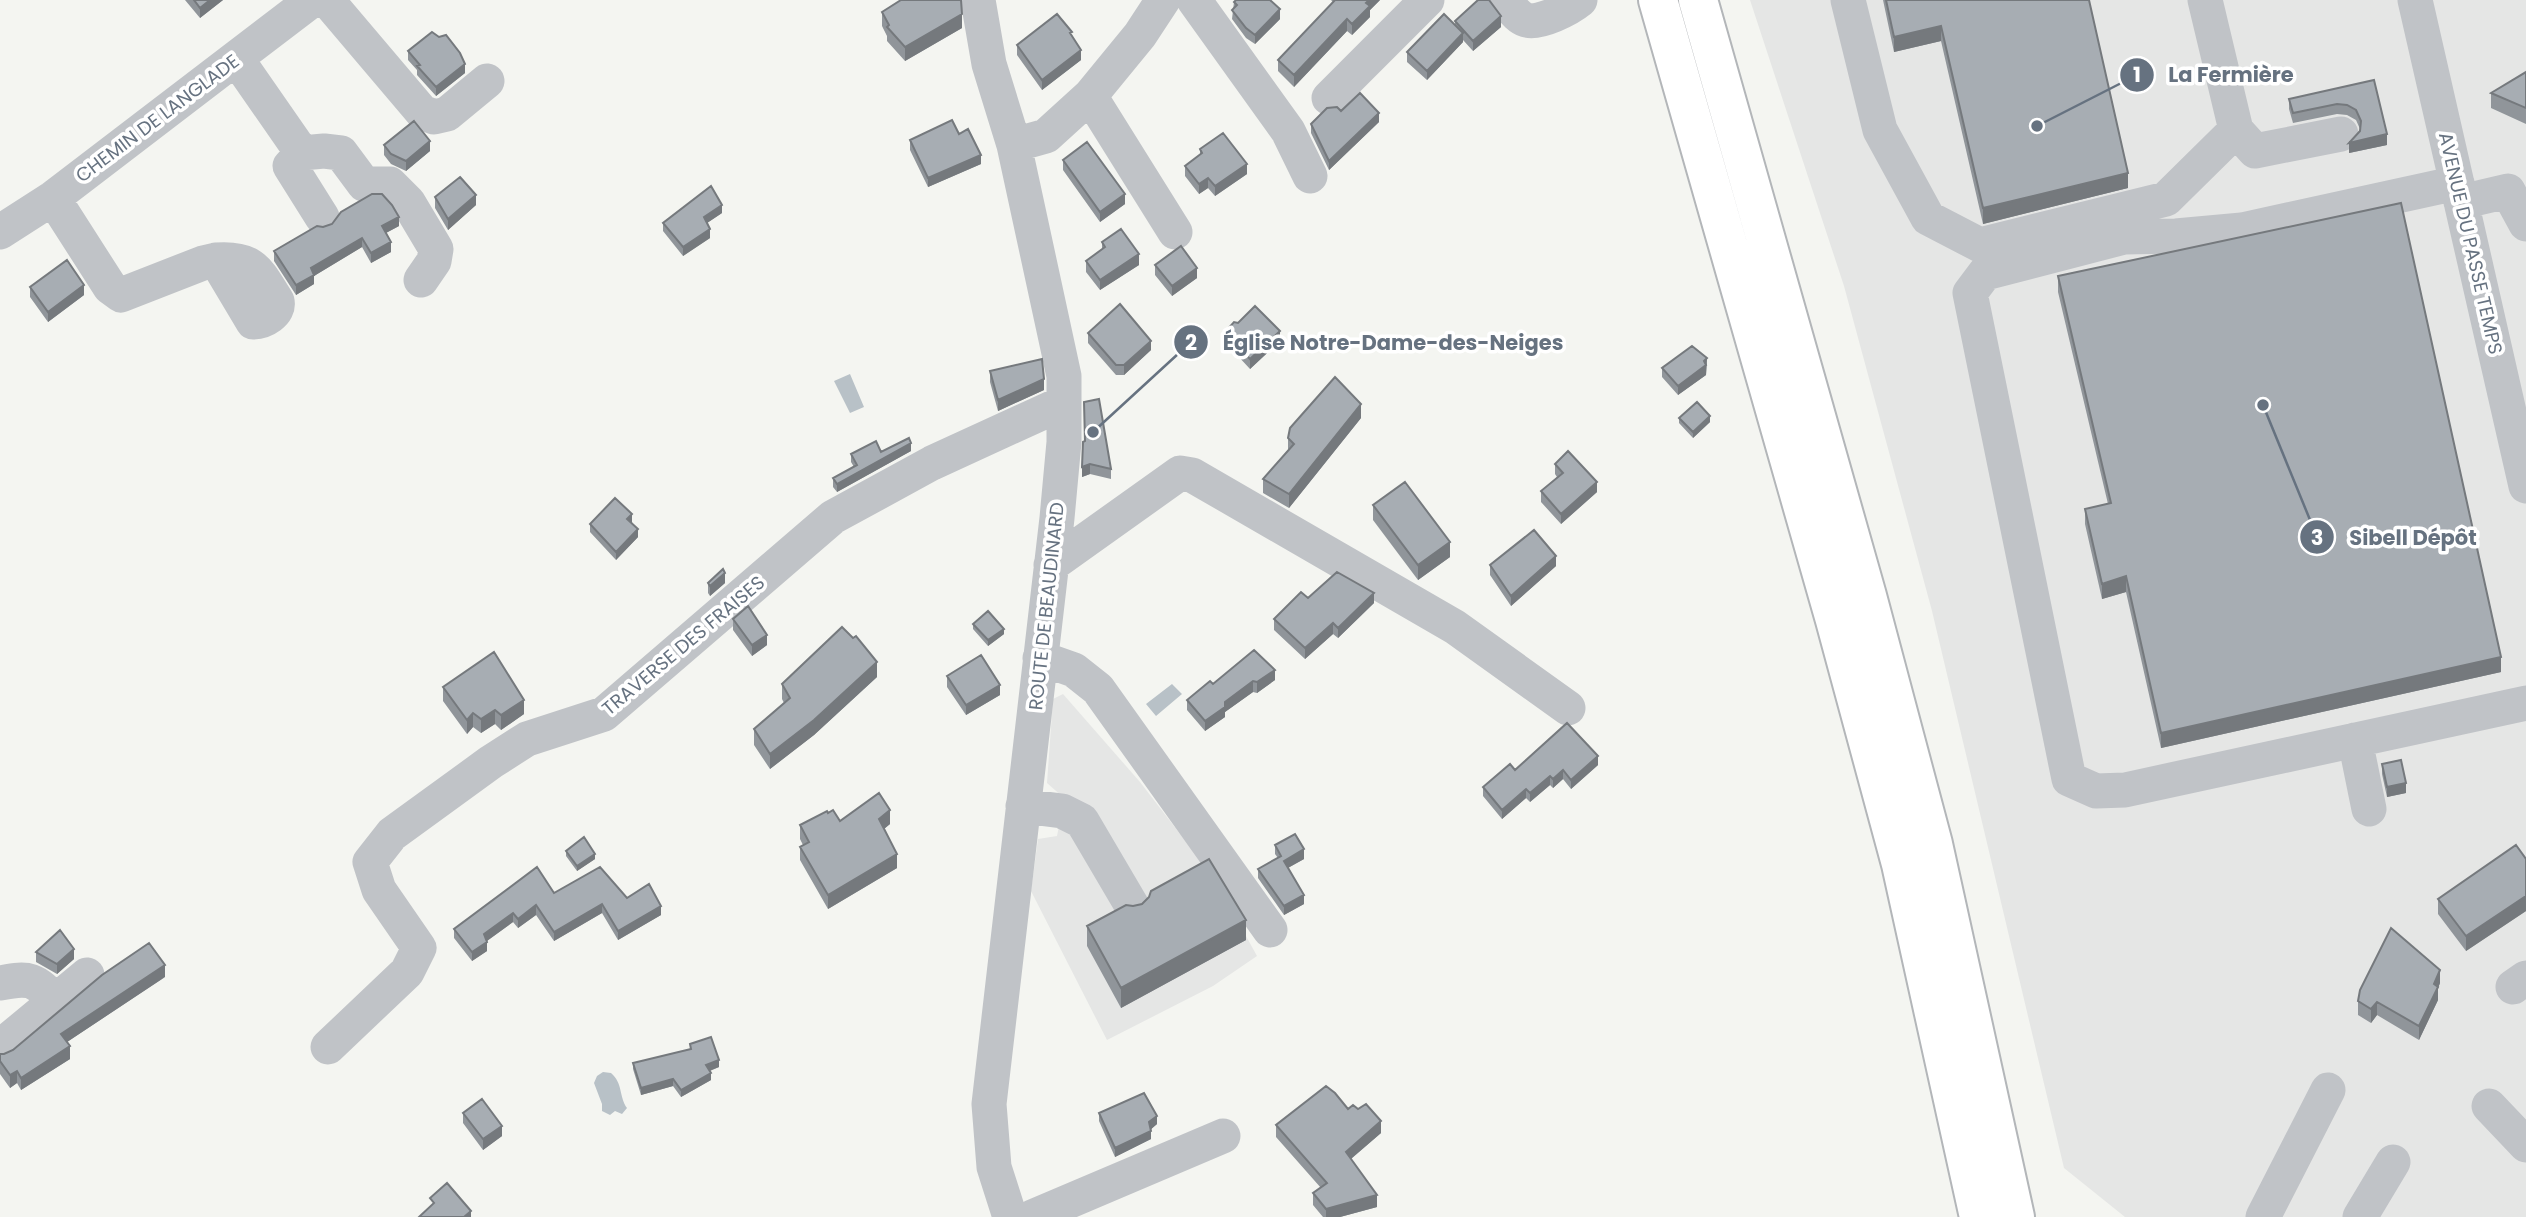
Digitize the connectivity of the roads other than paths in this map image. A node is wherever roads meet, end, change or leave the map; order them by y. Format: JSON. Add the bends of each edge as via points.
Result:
{"nodes":[{"id":1,"x":312,"y":0,"type":"edge"},
{"id":2,"x":327,"y":0,"type":"edge"},
{"id":3,"x":978,"y":0,"type":"edge"},
{"id":4,"x":1163,"y":0,"type":"edge"},
{"id":5,"x":1194,"y":0,"type":"edge"},
{"id":6,"x":1427,"y":0,"type":"edge"},
{"id":7,"x":1504,"y":0,"type":"edge"},
{"id":8,"x":1580,"y":0,"type":"edge"},
{"id":9,"x":1658,"y":0,"type":"edge"},
{"id":10,"x":1698,"y":0,"type":"edge"},
{"id":11,"x":1848,"y":0,"type":"edge"},
{"id":12,"x":2205,"y":0,"type":"edge"},
{"id":13,"x":2415,"y":0,"type":"edge"},
{"id":14,"x":236,"y":58,"type":"junction"},
{"id":15,"x":487,"y":81,"type":"dead end"},
{"id":16,"x":1090,"y":96,"type":"junction"},
{"id":17,"x":1329,"y":98,"type":"dead end"},
{"id":18,"x":2236,"y":130,"type":"junction"},
{"id":19,"x":2341,"y":134,"type":"dead end"},
{"id":20,"x":1014,"y":145,"type":"junction"},
{"id":21,"x":302,"y":153,"type":"junction"},
{"id":22,"x":1310,"y":176,"type":"dead end"},
{"id":23,"x":2517,"y":189,"type":"edge"},
{"id":24,"x":2459,"y":192,"type":"junction"},
{"id":25,"x":53,"y":198,"type":"junction"},
{"id":26,"x":322,"y":217,"type":"dead end"},
{"id":27,"x":2526,"y":224,"type":"edge"},
{"id":28,"x":0,"y":232,"type":"edge"},
{"id":29,"x":1175,"y":232,"type":"dead end"},
{"id":30,"x":216,"y":260,"type":"dead end"},
{"id":31,"x":421,"y":280,"type":"dead end"},
{"id":32,"x":2513,"y":371,"type":"edge"},
{"id":33,"x":1063,"y":403,"type":"junction"},
{"id":34,"x":2519,"y":421,"type":"edge"},
{"id":35,"x":2526,"y":486,"type":"edge"},
{"id":36,"x":1051,"y":565,"type":"junction"},
{"id":37,"x":1040,"y":658,"type":"junction"},
{"id":38,"x":2526,"y":703,"type":"edge"},
{"id":39,"x":1567,"y":708,"type":"dead end"},
{"id":40,"x":2355,"y":740,"type":"junction"},
{"id":41,"x":1023,"y":806,"type":"junction"},
{"id":42,"x":2369,"y":808,"type":"dead end"},
{"id":43,"x":1132,"y":906,"type":"edge"},
{"id":44,"x":1270,"y":930,"type":"dead end"},
{"id":45,"x":87,"y":975,"type":"dead end"},
{"id":46,"x":0,"y":983,"type":"edge"},
{"id":47,"x":55,"y":1001,"type":"junction"},
{"id":48,"x":0,"y":1047,"type":"edge"},
{"id":49,"x":328,"y":1047,"type":"dead end"},
{"id":50,"x":2328,"y":1090,"type":"dead end"},
{"id":51,"x":2488,"y":1106,"type":"dead end"},
{"id":52,"x":1223,"y":1136,"type":"dead end"},
{"id":53,"x":2526,"y":1145,"type":"edge"},
{"id":54,"x":2393,"y":1162,"type":"dead end"},
{"id":55,"x":2367,"y":1214,"type":"edge"},
{"id":56,"x":1010,"y":1217,"type":"edge"},
{"id":57,"x":1032,"y":1217,"type":"edge"},
{"id":58,"x":1979,"y":1217,"type":"edge"},
{"id":59,"x":2015,"y":1217,"type":"edge"},
{"id":60,"x":2263,"y":1217,"type":"edge"}],
"edges":[{"from":1,"to":14,"type":"street","name":"CHEMIN DE LANGLADE"},
{"from":2,"to":15,"type":"street","via":[[422,112],[433,117],[447,114]]},
{"from":3,"to":20,"type":"street","name":"ROUTE DE BEAUDINARD","via":[[989,64]]},
{"from":4,"to":16,"type":"street"},
{"from":5,"to":22,"type":"street","via":[[1288,131]]},
{"from":6,"to":17,"type":"street"},
{"from":7,"to":8,"type":"street","via":[[1518,16],[1537,21]]},
{"from":9,"to":58,"type":"highway","via":[[1901,864]]},
{"from":10,"to":59,"type":"highway","via":[[1933,844]]},
{"from":11,"to":18,"type":"street","via":[[1880,131],[1928,218],[1980,244],[2166,199]]},
{"from":12,"to":18,"type":"street"},
{"from":13,"to":24,"type":"street","name":"AVENUE DU PASSE TEMPS"},
{"from":14,"to":21,"type":"street"},
{"from":14,"to":25,"type":"street","name":"CHEMIN DE LANGLADE"},
{"from":16,"to":20,"type":"street","via":[[1046,136]]},
{"from":16,"to":29,"type":"street"},
{"from":18,"to":19,"type":"street","via":[[2255,151]]},
{"from":20,"to":33,"type":"street","name":"ROUTE DE BEAUDINARD","via":[[1064,376]]},
{"from":21,"to":26,"type":"street","via":[[290,166]]},
{"from":21,"to":31,"type":"street","via":[[341,153],[364,184],[390,184],[408,202],[436,248],[434,261]]},
{"from":23,"to":24,"type":"street"},
{"from":23,"to":27,"type":"street"},
{"from":24,"to":32,"type":"street","name":"AVENUE DU PASSE TEMPS"},
{"from":24,"to":40,"type":"street","via":[[2242,230],[2124,237],[1985,273],[1970,293],[2069,779],[2096,791],[2125,790]]},
{"from":25,"to":28,"type":"street","name":"CHEMIN DE LANGLADE"},
{"from":25,"to":30,"type":"street","via":[[110,286],[121,295]]},
{"from":32,"to":34,"type":"street","name":"AVENUE DU PASSE TEMPS"},
{"from":33,"to":36,"type":"street","name":"ROUTE DE BEAUDINARD","via":[[1064,442]]},
{"from":33,"to":49,"type":"street","name":"TRAVERSE DES FRAISES","via":[[932,463],[833,517],[604,713],[527,739],[392,834],[370,862],[379,890],[419,948],[407,972]]},
{"from":34,"to":35,"type":"street","name":"AVENUE DU PASSE TEMPS"},
{"from":36,"to":37,"type":"street","name":"ROUTE DE BEAUDINARD"},
{"from":36,"to":39,"type":"street","via":[[1180,473],[1192,475],[1455,627]]},
{"from":37,"to":41,"type":"street","name":"ROUTE DE BEAUDINARD"},
{"from":37,"to":44,"type":"street","via":[[1074,670],[1098,689]]},
{"from":38,"to":40,"type":"street"},
{"from":40,"to":42,"type":"street"},
{"from":41,"to":43,"type":"street","via":[[1062,811],[1082,821]]},
{"from":41,"to":56,"type":"street","name":"ROUTE DE BEAUDINARD","via":[[989,1104],[994,1167]]},
{"from":45,"to":47,"type":"street"},
{"from":46,"to":47,"type":"street","via":[[38,982]]},
{"from":47,"to":48,"type":"street"},
{"from":50,"to":60,"type":"street"},
{"from":51,"to":53,"type":"street"},
{"from":52,"to":57,"type":"street"},
{"from":54,"to":55,"type":"street"}]}
